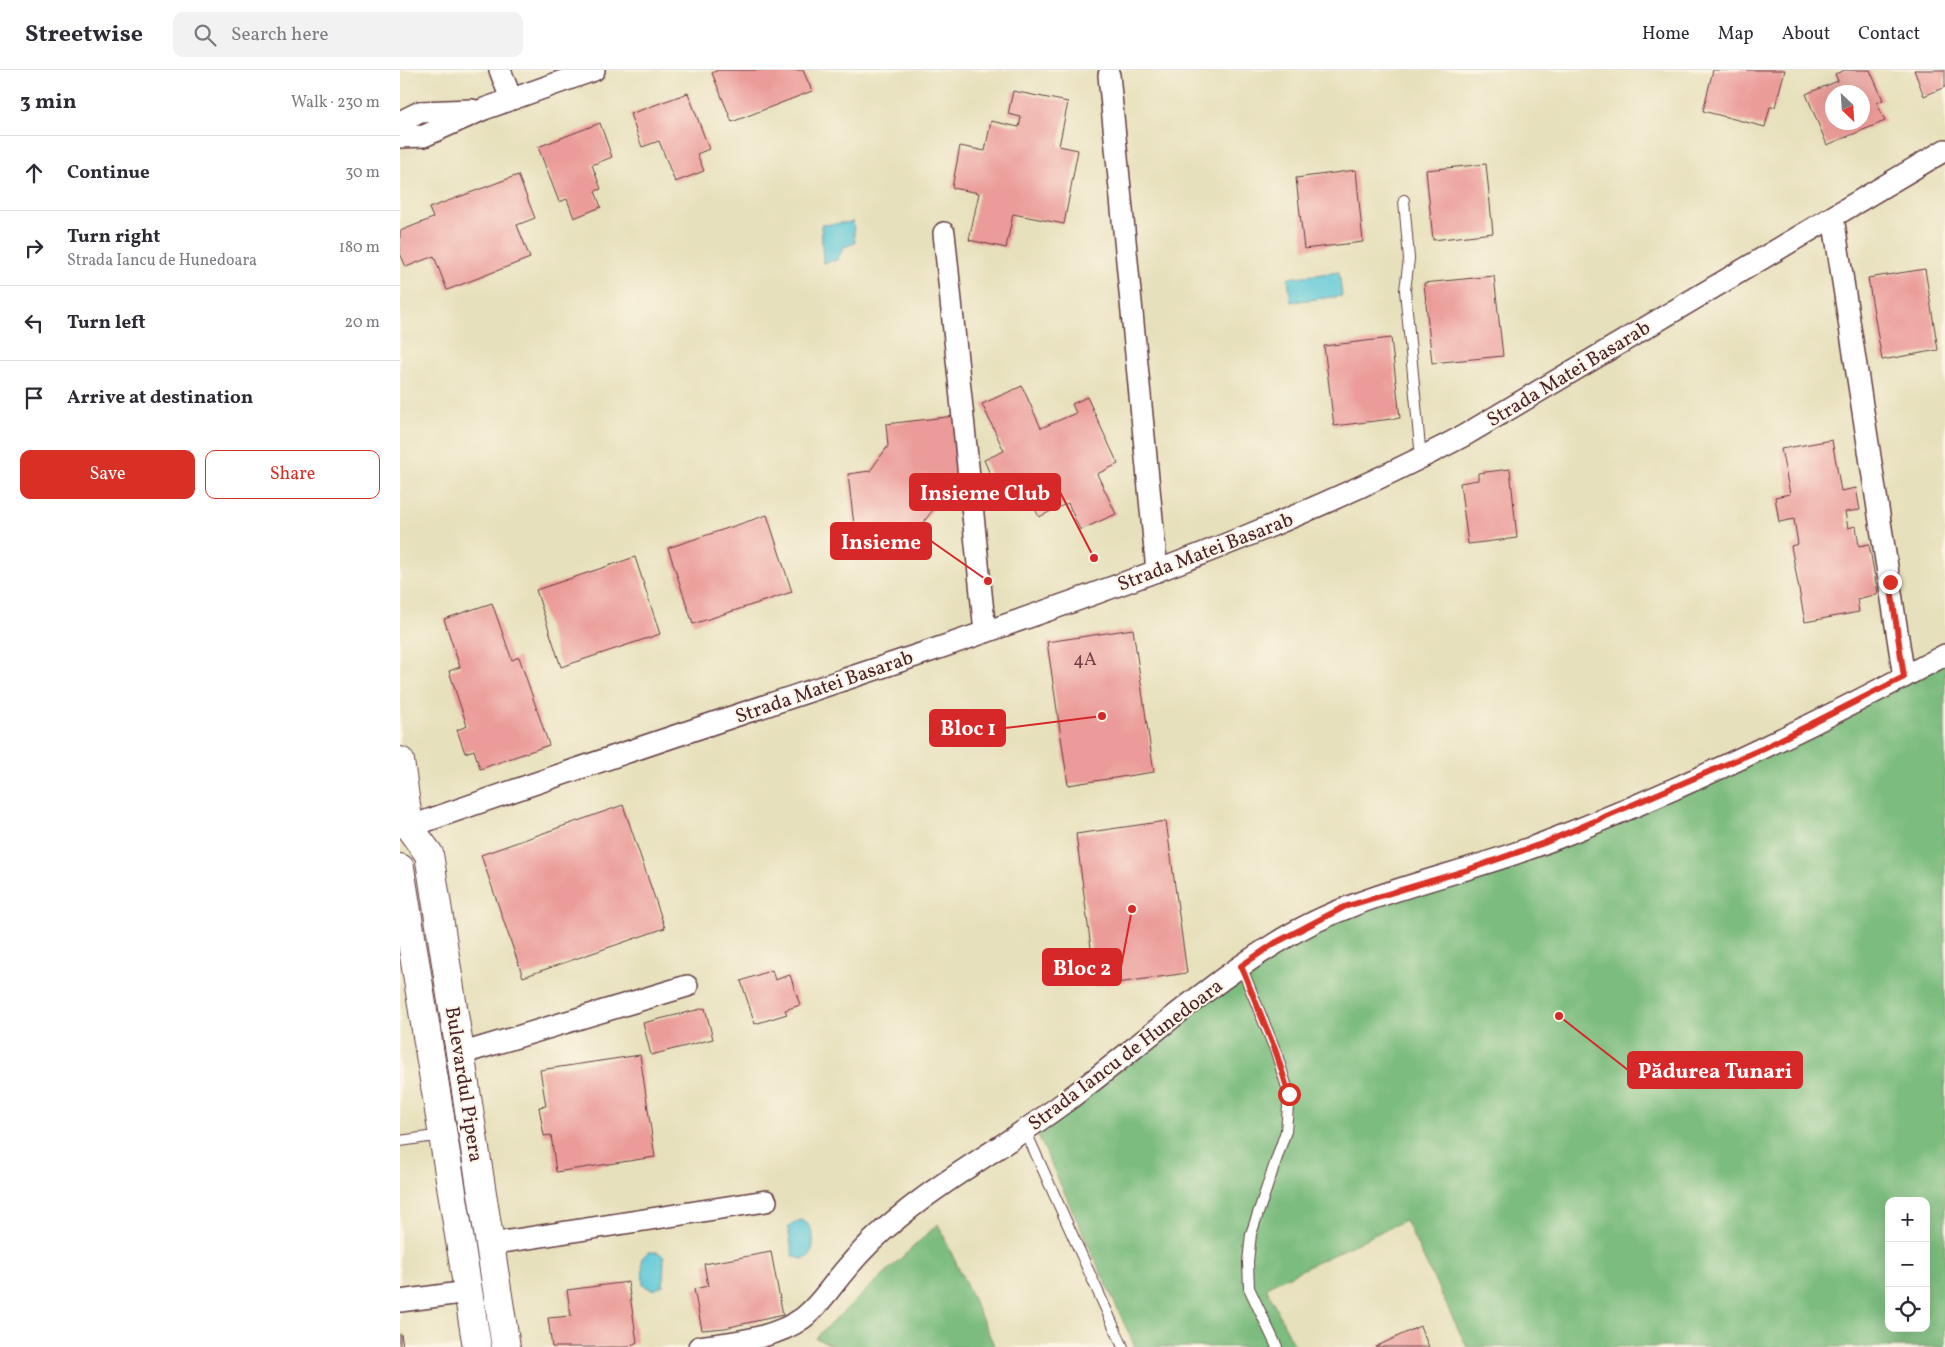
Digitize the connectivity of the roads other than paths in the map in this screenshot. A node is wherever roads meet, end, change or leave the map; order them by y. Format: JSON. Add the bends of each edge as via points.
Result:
{"nodes":[{"id":1,"x":500,"y":70,"type":"edge"},
{"id":2,"x":594,"y":70,"type":"edge"},
{"id":3,"x":1109,"y":75,"type":"dead end"},
{"id":4,"x":511,"y":99,"type":"junction"},
{"id":5,"x":484,"y":109,"type":"junction"},
{"id":6,"x":400,"y":122,"type":"edge"},
{"id":7,"x":400,"y":137,"type":"edge"},
{"id":8,"x":1945,"y":150,"type":"edge"},
{"id":9,"x":1404,"y":200,"type":"dead end"},
{"id":10,"x":1833,"y":217,"type":"junction"},
{"id":11,"x":944,"y":233,"type":"dead end"},
{"id":12,"x":1421,"y":458,"type":"junction"},
{"id":13,"x":1157,"y":571,"type":"junction"},
{"id":14,"x":985,"y":632,"type":"junction"},
{"id":15,"x":1945,"y":655,"type":"edge"},
{"id":16,"x":1904,"y":677,"type":"junction"},
{"id":17,"x":400,"y":761,"type":"edge"},
{"id":18,"x":405,"y":839,"type":"edge"},
{"id":19,"x":400,"y":868,"type":"edge"},
{"id":20,"x":1241,"y":966,"type":"junction"},
{"id":21,"x":687,"y":986,"type":"dead end"},
{"id":22,"x":460,"y":1054,"type":"junction"},
{"id":23,"x":1025,"y":1130,"type":"junction"},
{"id":24,"x":443,"y":1135,"type":"junction"},
{"id":25,"x":400,"y":1141,"type":"edge"},
{"id":26,"x":766,"y":1201,"type":"dead end"},
{"id":27,"x":490,"y":1244,"type":"junction"},
{"id":28,"x":468,"y":1292,"type":"junction"},
{"id":29,"x":400,"y":1301,"type":"edge"},
{"id":30,"x":477,"y":1347,"type":"edge"},
{"id":31,"x":506,"y":1347,"type":"edge"},
{"id":32,"x":699,"y":1347,"type":"edge"},
{"id":33,"x":1123,"y":1347,"type":"edge"},
{"id":34,"x":1277,"y":1347,"type":"edge"}],
"edges":[{"from":1,"to":4,"type":"street"},
{"from":2,"to":4,"type":"street"},
{"from":3,"to":13,"type":"street"},
{"from":4,"to":5,"type":"street"},
{"from":5,"to":6,"type":"street","via":[[420,112]]},
{"from":5,"to":7,"type":"street","via":[[424,136]]},
{"from":8,"to":10,"type":"street","name":"Strada Matei Basarab"},
{"from":9,"to":12,"type":"lane","via":[[1409,259],[1405,290]]},
{"from":10,"to":12,"type":"street","name":"Strada Matei Basarab"},
{"from":10,"to":16,"type":"street"},
{"from":11,"to":14,"type":"street"},
{"from":12,"to":13,"type":"street","name":"Strada Matei Basarab","via":[[1292,518]]},
{"from":13,"to":14,"type":"street","name":"Strada Matei Basarab"},
{"from":14,"to":18,"type":"street","name":"Strada Matei Basarab"},
{"from":15,"to":16,"type":"street","name":"Strada Iancu de Hunedoara"},
{"from":16,"to":20,"type":"street","name":"Strada Iancu de Hunedoara","via":[[1764,748],[1544,843],[1344,907],[1275,943]]},
{"from":17,"to":18,"type":"main road","name":"Bulevardul Pipera"},
{"from":18,"to":22,"type":"main road","name":"Bulevardul Pipera","via":[[429,854]]},
{"from":19,"to":24,"type":"main road","name":"Bulevardul Pipera"},
{"from":20,"to":23,"type":"street","name":"Strada Iancu de Hunedoara"},
{"from":20,"to":34,"type":"lane","via":[[1276,1052],[1289,1094],[1286,1131],[1251,1234],[1248,1262],[1249,1288]]},
{"from":21,"to":22,"type":"street"},
{"from":22,"to":27,"type":"main road","name":"Bulevardul Pipera"},
{"from":23,"to":32,"type":"street","name":"Strada Iancu de Hunedoara","via":[[948,1179],[897,1219],[847,1268],[803,1318],[780,1331]]},
{"from":23,"to":33,"type":"lane"},
{"from":24,"to":25,"type":"lane"},
{"from":24,"to":28,"type":"main road","name":"Bulevardul Pipera"},
{"from":26,"to":27,"type":"street"},
{"from":27,"to":31,"type":"main road","name":"Bulevardul Pipera"},
{"from":28,"to":29,"type":"street"},
{"from":28,"to":30,"type":"main road","name":"Bulevardul Pipera"}]}
